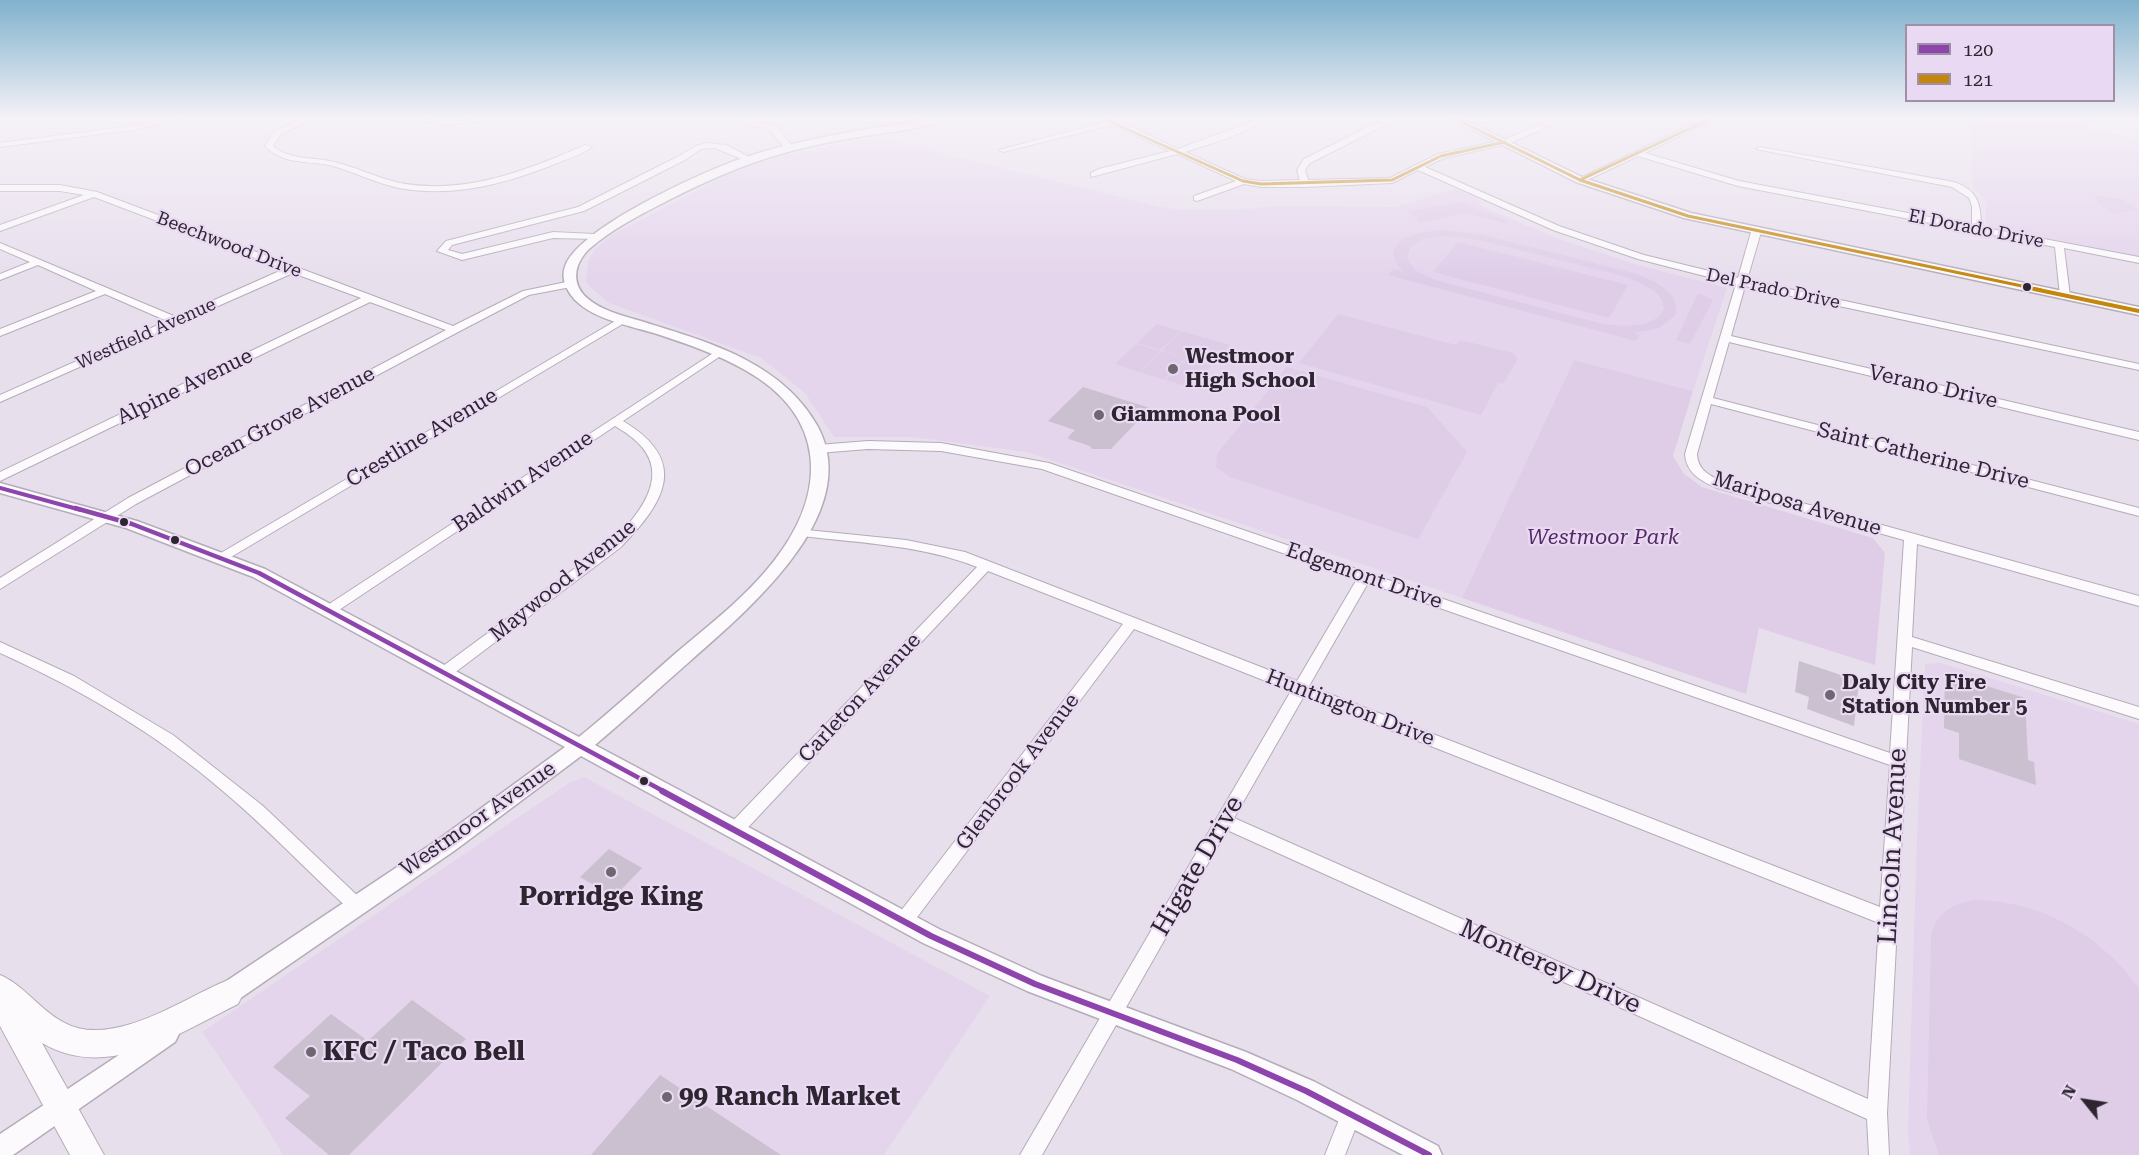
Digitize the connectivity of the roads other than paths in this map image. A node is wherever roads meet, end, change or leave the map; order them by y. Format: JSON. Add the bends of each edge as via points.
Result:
{"nodes":[{"id":1,"x":363,"y":173,"type":"edge"},
{"id":2,"x":528,"y":173,"type":"edge"},
{"id":3,"x":652,"y":173,"type":"edge"},
{"id":4,"x":716,"y":173,"type":"edge"},
{"id":5,"x":1099,"y":173,"type":"edge"},
{"id":6,"x":1224,"y":173,"type":"edge"},
{"id":7,"x":1302,"y":173,"type":"edge"},
{"id":8,"x":1409,"y":173,"type":"edge"},
{"id":9,"x":1431,"y":173,"type":"edge"},
{"id":10,"x":1566,"y":173,"type":"edge"},
{"id":11,"x":1595,"y":173,"type":"edge"},
{"id":12,"x":1704,"y":173,"type":"edge"},
{"id":13,"x":1892,"y":173,"type":"edge"},
{"id":14,"x":1095,"y":175,"type":"dead end"},
{"id":15,"x":1580,"y":180,"type":"junction"},
{"id":16,"x":1243,"y":181,"type":"junction"},
{"id":17,"x":1305,"y":184,"type":"junction"},
{"id":18,"x":0,"y":188,"type":"edge"},
{"id":19,"x":94,"y":194,"type":"junction"},
{"id":20,"x":1197,"y":198,"type":"dead end"},
{"id":21,"x":0,"y":228,"type":"edge"},
{"id":22,"x":1977,"y":229,"type":"junction"},
{"id":23,"x":1756,"y":232,"type":"junction"},
{"id":24,"x":594,"y":237,"type":"junction"},
{"id":25,"x":2059,"y":245,"type":"junction"},
{"id":26,"x":0,"y":246,"type":"edge"},
{"id":27,"x":2139,"y":260,"type":"edge"},
{"id":28,"x":38,"y":262,"type":"junction"},
{"id":29,"x":292,"y":269,"type":"junction"},
{"id":30,"x":0,"y":277,"type":"edge"},
{"id":31,"x":1742,"y":282,"type":"junction"},
{"id":32,"x":571,"y":284,"type":"junction"},
{"id":33,"x":104,"y":291,"type":"junction"},
{"id":34,"x":2065,"y":296,"type":"junction"},
{"id":35,"x":369,"y":298,"type":"junction"},
{"id":36,"x":2139,"y":311,"type":"edge"},
{"id":37,"x":622,"y":320,"type":"junction"},
{"id":38,"x":176,"y":321,"type":"junction"},
{"id":39,"x":454,"y":330,"type":"junction"},
{"id":40,"x":0,"y":333,"type":"edge"},
{"id":41,"x":1726,"y":338,"type":"junction"},
{"id":42,"x":718,"y":353,"type":"junction"},
{"id":43,"x":2139,"y":368,"type":"edge"},
{"id":44,"x":0,"y":399,"type":"edge"},
{"id":45,"x":1707,"y":400,"type":"junction"},
{"id":46,"x":615,"y":421,"type":"junction"},
{"id":47,"x":2139,"y":436,"type":"edge"},
{"id":48,"x":818,"y":449,"type":"junction"},
{"id":49,"x":0,"y":477,"type":"edge"},
{"id":50,"x":0,"y":488,"type":"edge"},
{"id":51,"x":2139,"y":512,"type":"edge"},
{"id":52,"x":108,"y":515,"type":"junction"},
{"id":53,"x":802,"y":531,"type":"junction"},
{"id":54,"x":1911,"y":537,"type":"junction"},
{"id":55,"x":221,"y":556,"type":"junction"},
{"id":56,"x":986,"y":565,"type":"junction"},
{"id":57,"x":1365,"y":576,"type":"junction"},
{"id":58,"x":0,"y":584,"type":"edge"},
{"id":59,"x":2139,"y":601,"type":"edge"},
{"id":60,"x":328,"y":611,"type":"junction"},
{"id":61,"x":1132,"y":622,"type":"junction"},
{"id":62,"x":1905,"y":640,"type":"junction"},
{"id":63,"x":0,"y":648,"type":"edge"},
{"id":64,"x":444,"y":673,"type":"junction"},
{"id":65,"x":1300,"y":688,"type":"junction"},
{"id":66,"x":2139,"y":713,"type":"edge"},
{"id":67,"x":580,"y":747,"type":"junction"},
{"id":68,"x":1898,"y":762,"type":"junction"},
{"id":69,"x":1224,"y":821,"type":"junction"},
{"id":70,"x":734,"y":831,"type":"junction"},
{"id":71,"x":356,"y":905,"type":"junction"},
{"id":72,"x":1890,"y":919,"type":"junction"},
{"id":73,"x":903,"y":922,"type":"junction"},
{"id":74,"x":0,"y":989,"type":"edge"},
{"id":75,"x":228,"y":994,"type":"junction"},
{"id":76,"x":0,"y":997,"type":"edge"},
{"id":77,"x":1112,"y":1012,"type":"junction"},
{"id":78,"x":62,"y":1106,"type":"junction"},
{"id":79,"x":1877,"y":1113,"type":"junction"},
{"id":80,"x":1351,"y":1114,"type":"junction"},
{"id":81,"x":0,"y":1149,"type":"edge"},
{"id":82,"x":88,"y":1155,"type":"edge"},
{"id":83,"x":1030,"y":1155,"type":"edge"},
{"id":84,"x":1335,"y":1155,"type":"edge"},
{"id":85,"x":1429,"y":1155,"type":"edge"},
{"id":86,"x":1880,"y":1155,"type":"edge"}],
"edges":[{"from":1,"to":2,"type":"street","via":[[408,187],[451,188]]},
{"from":3,"to":24,"type":"street","via":[[581,208],[449,243],[442,251],[462,257],[553,235]]},
{"from":4,"to":24,"type":"street"},
{"from":5,"to":14,"type":"street"},
{"from":6,"to":16,"type":"street"},
{"from":7,"to":17,"type":"street"},
{"from":8,"to":17,"type":"street","via":[[1392,180]]},
{"from":9,"to":31,"type":"street","name":"Del Prado Drive","via":[[1577,236],[1641,257]]},
{"from":10,"to":15,"type":"street"},
{"from":11,"to":15,"type":"street"},
{"from":12,"to":22,"type":"street","name":"El Dorado Drive","via":[[1738,183]]},
{"from":13,"to":22,"type":"street","via":[[1965,189],[1976,198]]},
{"from":15,"to":23,"type":"street","via":[[1660,208]]},
{"from":16,"to":17,"type":"street"},
{"from":16,"to":20,"type":"street"},
{"from":18,"to":19,"type":"street","name":"Beechwood Drive","via":[[60,188]]},
{"from":19,"to":21,"type":"street"},
{"from":19,"to":29,"type":"street","name":"Beechwood Drive"},
{"from":22,"to":25,"type":"street","name":"El Dorado Drive"},
{"from":23,"to":31,"type":"street","name":"Mariposa Avenue"},
{"from":23,"to":34,"type":"street"},
{"from":24,"to":32,"type":"street","via":[[573,261]]},
{"from":25,"to":27,"type":"street","name":"El Dorado Drive"},
{"from":25,"to":34,"type":"street"},
{"from":26,"to":28,"type":"street"},
{"from":28,"to":30,"type":"street"},
{"from":28,"to":33,"type":"street"},
{"from":29,"to":35,"type":"street","name":"Beechwood Drive"},
{"from":29,"to":38,"type":"street","name":"Westfield Avenue"},
{"from":31,"to":41,"type":"street","name":"Mariposa Avenue"},
{"from":31,"to":43,"type":"street","name":"Del Prado Drive"},
{"from":32,"to":37,"type":"street","name":"Westmoor Avenue","via":[[587,304]]},
{"from":32,"to":39,"type":"street","name":"Ocean Grove Avenue","via":[[526,293]]},
{"from":33,"to":38,"type":"street"},
{"from":33,"to":40,"type":"street"},
{"from":34,"to":36,"type":"street"},
{"from":35,"to":39,"type":"street","name":"Beechwood Drive"},
{"from":35,"to":49,"type":"street","name":"Alpine Avenue"},
{"from":37,"to":42,"type":"street","name":"Westmoor Avenue"},
{"from":37,"to":55,"type":"street","name":"Crestline Avenue"},
{"from":38,"to":44,"type":"street","name":"Westfield Avenue"},
{"from":39,"to":52,"type":"street","name":"Ocean Grove Avenue"},
{"from":41,"to":45,"type":"street","name":"Mariposa Avenue"},
{"from":41,"to":47,"type":"street","name":"Verano Drive"},
{"from":42,"to":46,"type":"street","name":"Baldwin Avenue"},
{"from":42,"to":48,"type":"street","name":"Westmoor Avenue","via":[[754,369],[785,391],[805,417]]},
{"from":45,"to":51,"type":"street","name":"Saint Catherine Drive"},
{"from":45,"to":54,"type":"street","name":"Mariposa Avenue","via":[[1691,454],[1691,462],[1699,473],[1727,487]]},
{"from":46,"to":60,"type":"street","name":"Baldwin Avenue"},
{"from":46,"to":64,"type":"street","name":"Maywood Avenue","via":[[641,435],[657,458],[660,472],[650,506],[616,544]]},
{"from":48,"to":53,"type":"street","name":"Westmoor Avenue","via":[[818,489]]},
{"from":48,"to":57,"type":"street","name":"Edgemont Drive","via":[[868,445],[941,447],[1045,466]]},
{"from":50,"to":52,"type":"street"},
{"from":52,"to":55,"type":"street"},
{"from":52,"to":58,"type":"street","name":"Ocean Grove Avenue"},
{"from":53,"to":56,"type":"street","name":"Huntington Drive","via":[[933,548]]},
{"from":53,"to":67,"type":"street","name":"Westmoor Avenue","via":[[760,587]]},
{"from":54,"to":59,"type":"street","name":"Mariposa Avenue"},
{"from":54,"to":62,"type":"street","name":"Lincoln Avenue"},
{"from":55,"to":60,"type":"street","via":[[294,590]]},
{"from":56,"to":61,"type":"street","name":"Huntington Drive"},
{"from":56,"to":70,"type":"street","name":"Carleton Avenue"},
{"from":57,"to":65,"type":"street","name":"Higate Drive"},
{"from":57,"to":68,"type":"street","name":"Edgemont Drive"},
{"from":60,"to":64,"type":"street"},
{"from":61,"to":65,"type":"street","name":"Huntington Drive"},
{"from":61,"to":73,"type":"street","name":"Glenbrook Avenue"},
{"from":62,"to":66,"type":"street"},
{"from":62,"to":68,"type":"street","name":"Lincoln Avenue"},
{"from":63,"to":71,"type":"street","via":[[110,703],[187,753],[256,810]]},
{"from":64,"to":67,"type":"street"},
{"from":65,"to":69,"type":"street","name":"Higate Drive"},
{"from":65,"to":72,"type":"street","name":"Huntington Drive"},
{"from":67,"to":70,"type":"street"},
{"from":67,"to":71,"type":"street","name":"Westmoor Avenue"},
{"from":68,"to":72,"type":"street","name":"Lincoln Avenue"},
{"from":69,"to":77,"type":"street","name":"Higate Drive"},
{"from":69,"to":79,"type":"street","name":"Monterey Drive"},
{"from":70,"to":73,"type":"street"},
{"from":71,"to":75,"type":"street","name":"Westmoor Avenue"},
{"from":72,"to":79,"type":"street","name":"Lincoln Avenue"},
{"from":73,"to":77,"type":"street","via":[[996,967]]},
{"from":74,"to":75,"type":"main road","via":[[54,1033],[89,1043],[135,1036]]},
{"from":75,"to":78,"type":"street","name":"Westmoor Avenue"},
{"from":76,"to":78,"type":"main road"},
{"from":77,"to":80,"type":"street","via":[[1237,1060]]},
{"from":77,"to":83,"type":"street","name":"Higate Drive"},
{"from":78,"to":81,"type":"street","name":"Westmoor Avenue"},
{"from":78,"to":82,"type":"main road"},
{"from":79,"to":86,"type":"street","name":"Lincoln Avenue"},
{"from":80,"to":84,"type":"street"},
{"from":80,"to":85,"type":"street"}]}
